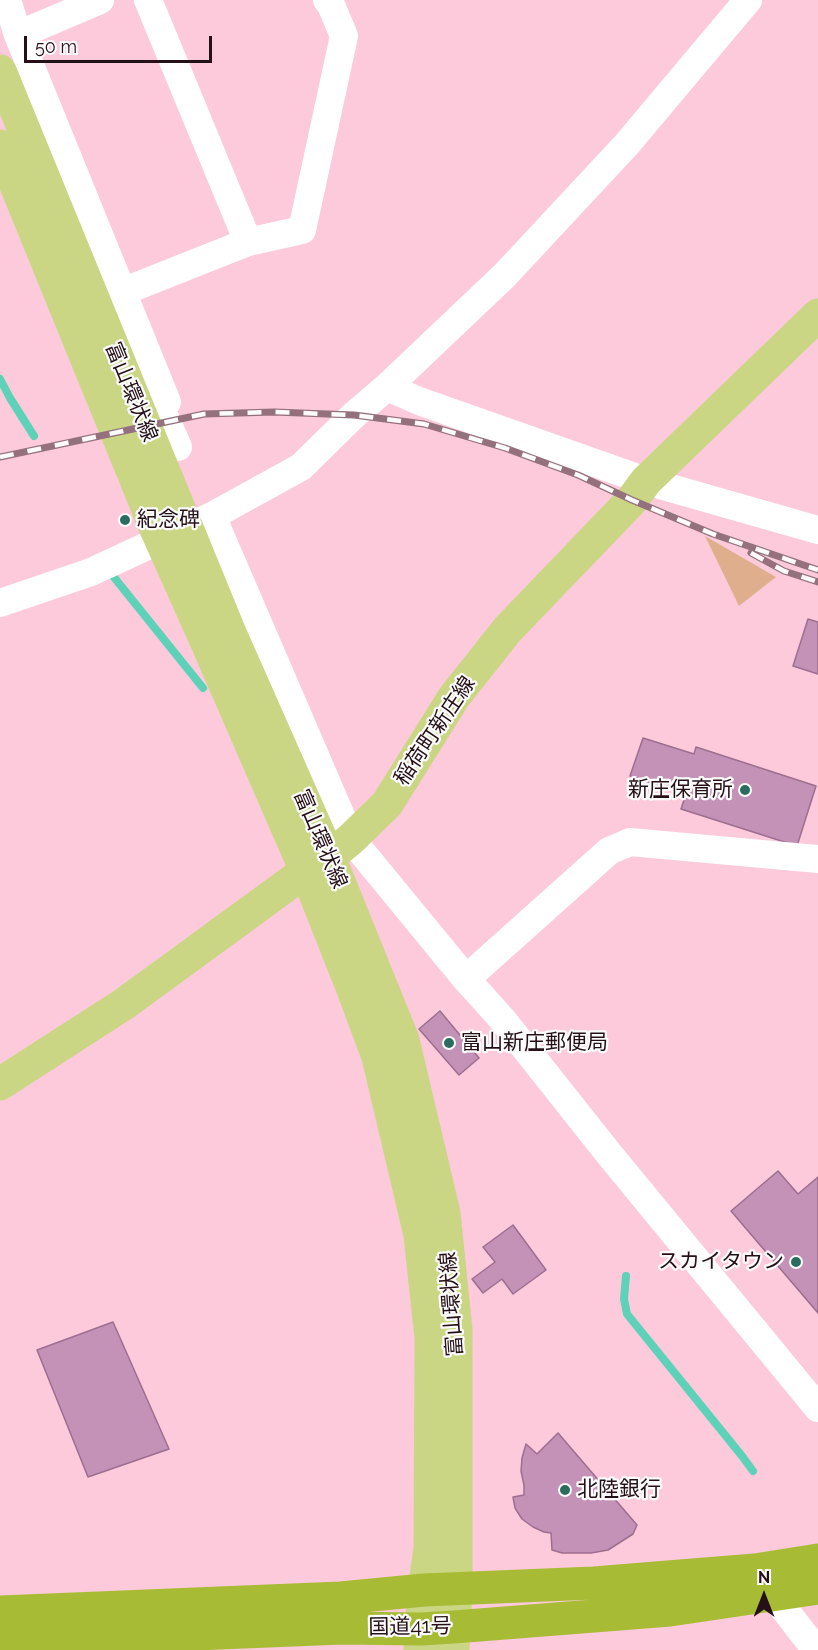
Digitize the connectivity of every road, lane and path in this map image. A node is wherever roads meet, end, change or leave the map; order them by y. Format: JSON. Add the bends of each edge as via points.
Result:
{"nodes":[{"id":1,"x":7,"y":0,"type":"edge"},
{"id":2,"x":100,"y":0,"type":"edge"},
{"id":3,"x":148,"y":0,"type":"edge"},
{"id":4,"x":748,"y":0,"type":"edge"},
{"id":5,"x":332,"y":2,"type":"edge"},
{"id":6,"x":18,"y":35,"type":"junction"},
{"id":7,"x":0,"y":72,"type":"edge"},
{"id":8,"x":0,"y":146,"type":"edge"},
{"id":9,"x":248,"y":242,"type":"junction"},
{"id":10,"x":122,"y":292,"type":"junction"},
{"id":11,"x":818,"y":315,"type":"edge"},
{"id":12,"x":146,"y":375,"type":"dead end"},
{"id":13,"x":387,"y":387,"type":"junction"},
{"id":14,"x":167,"y":402,"type":"dead end"},
{"id":15,"x":178,"y":447,"type":"dead end"},
{"id":16,"x":646,"y":482,"type":"junction"},
{"id":17,"x":212,"y":516,"type":"junction"},
{"id":18,"x":818,"y":530,"type":"edge"},
{"id":19,"x":0,"y":603,"type":"edge"},
{"id":20,"x":218,"y":638,"type":"junction"},
{"id":21,"x":328,"y":856,"type":"junction"},
{"id":22,"x":818,"y":858,"type":"edge"},
{"id":23,"x":466,"y":979,"type":"junction"},
{"id":24,"x":0,"y":1084,"type":"edge"},
{"id":25,"x":818,"y":1408,"type":"edge"},
{"id":26,"x":818,"y":1560,"type":"edge"},
{"id":27,"x":764,"y":1583,"type":"junction"},
{"id":28,"x":818,"y":1588,"type":"edge"},
{"id":29,"x":440,"y":1590,"type":"junction"},
{"id":30,"x":0,"y":1612,"type":"edge"},
{"id":31,"x":453,"y":1638,"type":"edge"},
{"id":32,"x":420,"y":1639,"type":"edge"},
{"id":33,"x":0,"y":1642,"type":"edge"},
{"id":34,"x":816,"y":1650,"type":"edge"}],
"edges":[{"from":1,"to":6,"type":"street"},
{"from":2,"to":6,"type":"street"},
{"from":3,"to":9,"type":"street"},
{"from":4,"to":13,"type":"street","via":[[627,144],[530,249]]},
{"from":5,"to":9,"type":"street","via":[[344,36],[302,230]]},
{"from":6,"to":10,"type":"street"},
{"from":7,"to":20,"type":"main road","name":"富山環状線"},
{"from":8,"to":20,"type":"main road","name":"富山環状線","via":[[156,529]]},
{"from":9,"to":10,"type":"street"},
{"from":10,"to":14,"type":"street"},
{"from":11,"to":16,"type":"main road","name":"稲荷町新庄線"},
{"from":12,"to":15,"type":"street"},
{"from":13,"to":16,"type":"street"},
{"from":13,"to":17,"type":"street","via":[[301,467]]},
{"from":16,"to":18,"type":"street"},
{"from":16,"to":21,"type":"main road","name":"稲荷町新庄線","via":[[508,629],[454,697],[387,804]]},
{"from":17,"to":19,"type":"street","via":[[91,572]]},
{"from":17,"to":21,"type":"street"},
{"from":20,"to":21,"type":"main road","name":"富山環状線"},
{"from":21,"to":23,"type":"street"},
{"from":21,"to":24,"type":"main road","name":"稲荷町新庄線","via":[[124,1004]]},
{"from":21,"to":29,"type":"main road","name":"富山環状線","via":[[352,987],[378,1057],[420,1235],[431,1338],[430,1548]]},
{"from":22,"to":23,"type":"street","via":[[630,842],[609,851]]},
{"from":23,"to":25,"type":"street"},
{"from":26,"to":27,"type":"highway","name":"国道41号"},
{"from":27,"to":28,"type":"highway","name":"国道41号"},
{"from":27,"to":29,"type":"highway","name":"国道41号","via":[[594,1582]]},
{"from":27,"to":31,"type":"highway","name":"国道41号","via":[[670,1610]]},
{"from":27,"to":34,"type":"street"},
{"from":29,"to":30,"type":"highway","name":"国道41号","via":[[341,1598]]},
{"from":29,"to":31,"type":"main road","name":"富山環状線"},
{"from":29,"to":32,"type":"main road","name":"富山環状線"},
{"from":31,"to":32,"type":"highway","name":"国道41号"},
{"from":32,"to":33,"type":"highway","name":"国道41号","via":[[342,1628]]}]}
